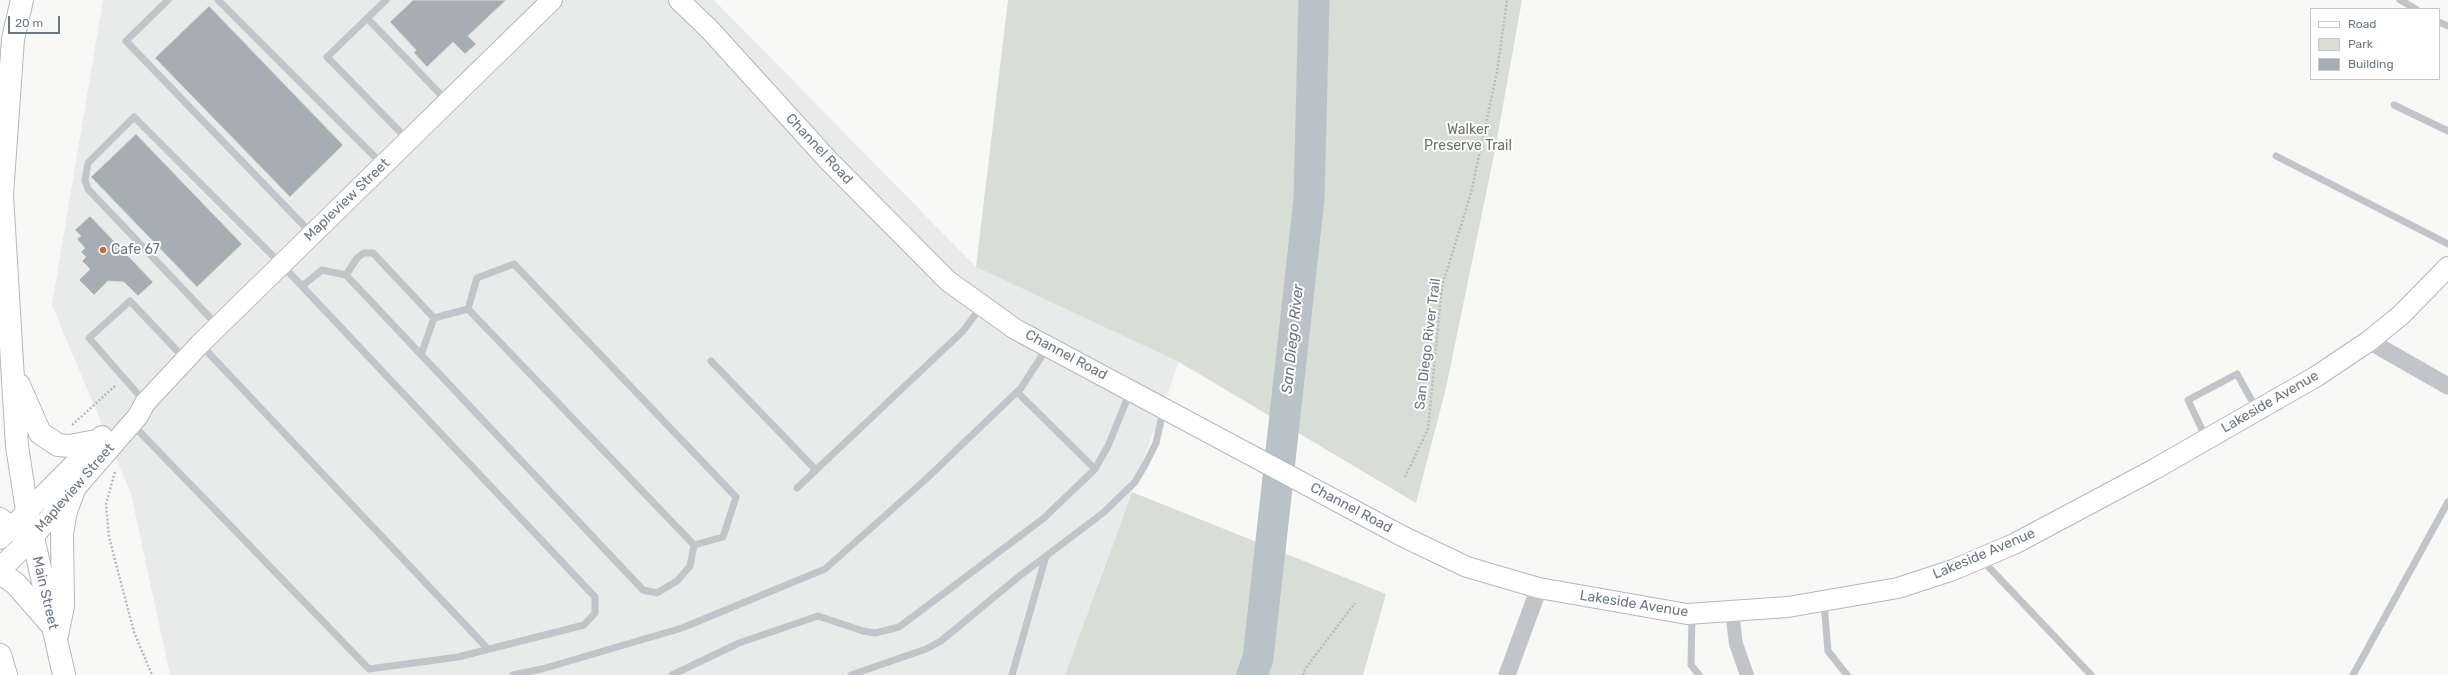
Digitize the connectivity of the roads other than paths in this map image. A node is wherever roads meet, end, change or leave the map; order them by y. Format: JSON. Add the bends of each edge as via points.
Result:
{"nodes":[{"id":1,"x":22,"y":0,"type":"edge"},
{"id":2,"x":168,"y":0,"type":"edge"},
{"id":3,"x":218,"y":0,"type":"edge"},
{"id":4,"x":386,"y":0,"type":"edge"},
{"id":5,"x":552,"y":0,"type":"edge"},
{"id":6,"x":679,"y":0,"type":"edge"},
{"id":7,"x":2400,"y":0,"type":"edge"},
{"id":8,"x":2414,"y":8,"type":"edge"},
{"id":9,"x":367,"y":18,"type":"junction"},
{"id":10,"x":448,"y":102,"type":"junction"},
{"id":11,"x":2394,"y":105,"type":"dead end"},
{"id":12,"x":2448,"y":131,"type":"edge"},
{"id":13,"x":408,"y":141,"type":"junction"},
{"id":14,"x":2276,"y":156,"type":"dead end"},
{"id":15,"x":383,"y":165,"type":"junction"},
{"id":16,"x":312,"y":235,"type":"junction"},
{"id":17,"x":2448,"y":244,"type":"edge"},
{"id":18,"x":282,"y":264,"type":"junction"},
{"id":19,"x":2448,"y":267,"type":"edge"},
{"id":20,"x":346,"y":275,"type":"junction"},
{"id":21,"x":302,"y":286,"type":"junction"},
{"id":22,"x":982,"y":305,"type":"junction"},
{"id":23,"x":468,"y":309,"type":"junction"},
{"id":24,"x":434,"y":318,"type":"junction"},
{"id":25,"x":218,"y":327,"type":"junction"},
{"id":26,"x":2369,"y":341,"type":"junction"},
{"id":27,"x":200,"y":344,"type":"junction"},
{"id":28,"x":1049,"y":346,"type":"junction"},
{"id":29,"x":422,"y":355,"type":"junction"},
{"id":30,"x":186,"y":360,"type":"junction"},
{"id":31,"x":711,"y":361,"type":"dead end"},
{"id":32,"x":11,"y":364,"type":"junction"},
{"id":33,"x":2448,"y":386,"type":"edge"},
{"id":34,"x":1131,"y":390,"type":"junction"},
{"id":35,"x":1017,"y":392,"type":"junction"},
{"id":36,"x":145,"y":403,"type":"junction"},
{"id":37,"x":1164,"y":407,"type":"junction"},
{"id":38,"x":2258,"y":410,"type":"junction"},
{"id":39,"x":131,"y":424,"type":"junction"},
{"id":40,"x":2206,"y":439,"type":"junction"},
{"id":41,"x":96,"y":441,"type":"junction"},
{"id":42,"x":1095,"y":469,"type":"junction"},
{"id":43,"x":816,"y":470,"type":"junction"},
{"id":44,"x":75,"y":488,"type":"junction"},
{"id":45,"x":797,"y":488,"type":"dead end"},
{"id":46,"x":2448,"y":502,"type":"edge"},
{"id":47,"x":27,"y":511,"type":"junction"},
{"id":48,"x":4,"y":529,"type":"edge"},
{"id":49,"x":33,"y":537,"type":"junction"},
{"id":50,"x":694,"y":545,"type":"junction"},
{"id":51,"x":1046,"y":556,"type":"junction"},
{"id":52,"x":1981,"y":558,"type":"junction"},
{"id":53,"x":0,"y":569,"type":"edge"},
{"id":54,"x":0,"y":573,"type":"edge"},
{"id":55,"x":1539,"y":588,"type":"junction"},
{"id":56,"x":1824,"y":601,"type":"junction"},
{"id":57,"x":1732,"y":611,"type":"junction"},
{"id":58,"x":1692,"y":613,"type":"junction"},
{"id":59,"x":54,"y":632,"type":"junction"},
{"id":60,"x":488,"y":649,"type":"junction"},
{"id":61,"x":0,"y":655,"type":"edge"},
{"id":62,"x":6,"y":675,"type":"edge"},
{"id":63,"x":64,"y":675,"type":"edge"},
{"id":64,"x":512,"y":675,"type":"edge"},
{"id":65,"x":672,"y":675,"type":"edge"},
{"id":66,"x":851,"y":675,"type":"edge"},
{"id":67,"x":1012,"y":675,"type":"edge"},
{"id":68,"x":1507,"y":675,"type":"edge"},
{"id":69,"x":1699,"y":675,"type":"edge"},
{"id":70,"x":1747,"y":675,"type":"edge"},
{"id":71,"x":1847,"y":675,"type":"edge"},
{"id":72,"x":2091,"y":675,"type":"edge"},
{"id":73,"x":2353,"y":675,"type":"edge"}],
"edges":[{"from":1,"to":32,"type":"main road","name":"Main Street","via":[[13,39],[2,195]]},
{"from":2,"to":16,"type":"lane","via":[[126,41]]},
{"from":3,"to":15,"type":"lane"},
{"from":4,"to":9,"type":"lane"},
{"from":5,"to":10,"type":"main road","name":"Mapleview Street"},
{"from":6,"to":22,"type":"main road","name":"Channel Road","via":[[712,31],[833,166],[948,281]]},
{"from":7,"to":8,"type":"lane"},
{"from":9,"to":10,"type":"lane"},
{"from":9,"to":13,"type":"lane","via":[[327,57]]},
{"from":10,"to":13,"type":"main road","name":"Mapleview Street"},
{"from":11,"to":12,"type":"lane"},
{"from":13,"to":15,"type":"main road","name":"Mapleview Street"},
{"from":14,"to":17,"type":"lane"},
{"from":15,"to":16,"type":"main road","name":"Mapleview Street"},
{"from":16,"to":18,"type":"main road","name":"Mapleview Street"},
{"from":18,"to":21,"type":"lane"},
{"from":18,"to":25,"type":"main road","name":"Mapleview Street"},
{"from":18,"to":25,"type":"lane","via":[[134,117],[88,163],[85,180],[88,189]]},
{"from":19,"to":26,"type":"main road","name":"Lakeside Avenue","via":[[2401,315]]},
{"from":20,"to":21,"type":"lane","via":[[322,270]]},
{"from":20,"to":24,"type":"lane","via":[[356,258],[373,253]]},
{"from":20,"to":29,"type":"lane"},
{"from":21,"to":60,"type":"lane","via":[[594,597],[595,612],[584,625]]},
{"from":22,"to":28,"type":"main road","name":"Channel Road","via":[[1016,329]]},
{"from":22,"to":43,"type":"lane","via":[[963,331]]},
{"from":23,"to":24,"type":"lane"},
{"from":23,"to":50,"type":"lane"},
{"from":23,"to":50,"type":"lane","via":[[477,278],[514,264],[736,497],[723,537]]},
{"from":24,"to":29,"type":"lane"},
{"from":25,"to":27,"type":"main road","name":"Mapleview Street"},
{"from":26,"to":33,"type":"street"},
{"from":26,"to":38,"type":"main road","name":"Lakeside Avenue","via":[[2317,376]]},
{"from":27,"to":30,"type":"main road","name":"Mapleview Street"},
{"from":27,"to":60,"type":"lane"},
{"from":28,"to":34,"type":"main road","name":"Channel Road"},
{"from":28,"to":35,"type":"lane"},
{"from":29,"to":50,"type":"lane","via":[[643,590],[657,593],[678,581],[690,566]]},
{"from":30,"to":36,"type":"main road","name":"Mapleview Street"},
{"from":30,"to":36,"type":"lane","via":[[130,301],[89,338]]},
{"from":31,"to":43,"type":"lane"},
{"from":32,"to":41,"type":"main road","via":[[40,433],[58,445],[70,446]]},
{"from":32,"to":47,"type":"main road","name":"Main Street","via":[[17,446]]},
{"from":34,"to":37,"type":"main road","name":"Channel Road"},
{"from":34,"to":42,"type":"lane","via":[[1108,446]]},
{"from":35,"to":42,"type":"lane"},
{"from":35,"to":64,"type":"lane","via":[[925,480],[825,569],[682,628],[542,669]]},
{"from":36,"to":39,"type":"main road","name":"Mapleview Street"},
{"from":36,"to":41,"type":"main road","name":"Mapleview Street","via":[[128,410]]},
{"from":37,"to":51,"type":"lane","via":[[1156,443],[1135,482],[1103,513]]},
{"from":37,"to":55,"type":"main road","name":"Channel Road","via":[[1385,526],[1467,567]]},
{"from":38,"to":40,"type":"main road","name":"Lakeside Avenue"},
{"from":38,"to":40,"type":"lane","via":[[2237,374],[2188,400]]},
{"from":39,"to":44,"type":"main road","name":"Mapleview Street"},
{"from":39,"to":60,"type":"lane","via":[[369,669],[458,657]]},
{"from":40,"to":52,"type":"main road","name":"Lakeside Avenue","via":[[2014,544]]},
{"from":41,"to":47,"type":"main road","name":"Mapleview Street"},
{"from":42,"to":65,"type":"lane","via":[[1044,518],[899,627],[875,633],[818,616],[739,643]]},
{"from":43,"to":45,"type":"lane"},
{"from":44,"to":49,"type":"main road","name":"Mapleview Street"},
{"from":44,"to":59,"type":"main road","via":[[66,511],[62,533],[63,606]]},
{"from":46,"to":73,"type":"lane"},
{"from":47,"to":48,"type":"main road","name":"Mapleview Street"},
{"from":47,"to":49,"type":"main road","name":"Main Street"},
{"from":48,"to":49,"type":"main road"},
{"from":49,"to":53,"type":"main road","name":"Mapleview Street"},
{"from":49,"to":59,"type":"main road","name":"Main Street"},
{"from":51,"to":66,"type":"lane","via":[[941,641]]},
{"from":51,"to":67,"type":"lane"},
{"from":52,"to":56,"type":"main road","name":"Lakeside Avenue","via":[[1898,588]]},
{"from":52,"to":72,"type":"lane"},
{"from":54,"to":59,"type":"main road","via":[[15,583]]},
{"from":55,"to":58,"type":"main road","name":"Lakeside Avenue"},
{"from":55,"to":68,"type":"street"},
{"from":56,"to":57,"type":"main road","name":"Lakeside Avenue","via":[[1788,607]]},
{"from":56,"to":71,"type":"lane","via":[[1827,645],[1831,655]]},
{"from":57,"to":58,"type":"main road","name":"Lakeside Avenue"},
{"from":57,"to":70,"type":"street","via":[[1736,644]]},
{"from":58,"to":69,"type":"lane","via":[[1691,665]]},
{"from":59,"to":63,"type":"main road","name":"Main Street"},
{"from":61,"to":62,"type":"main road"}]}
